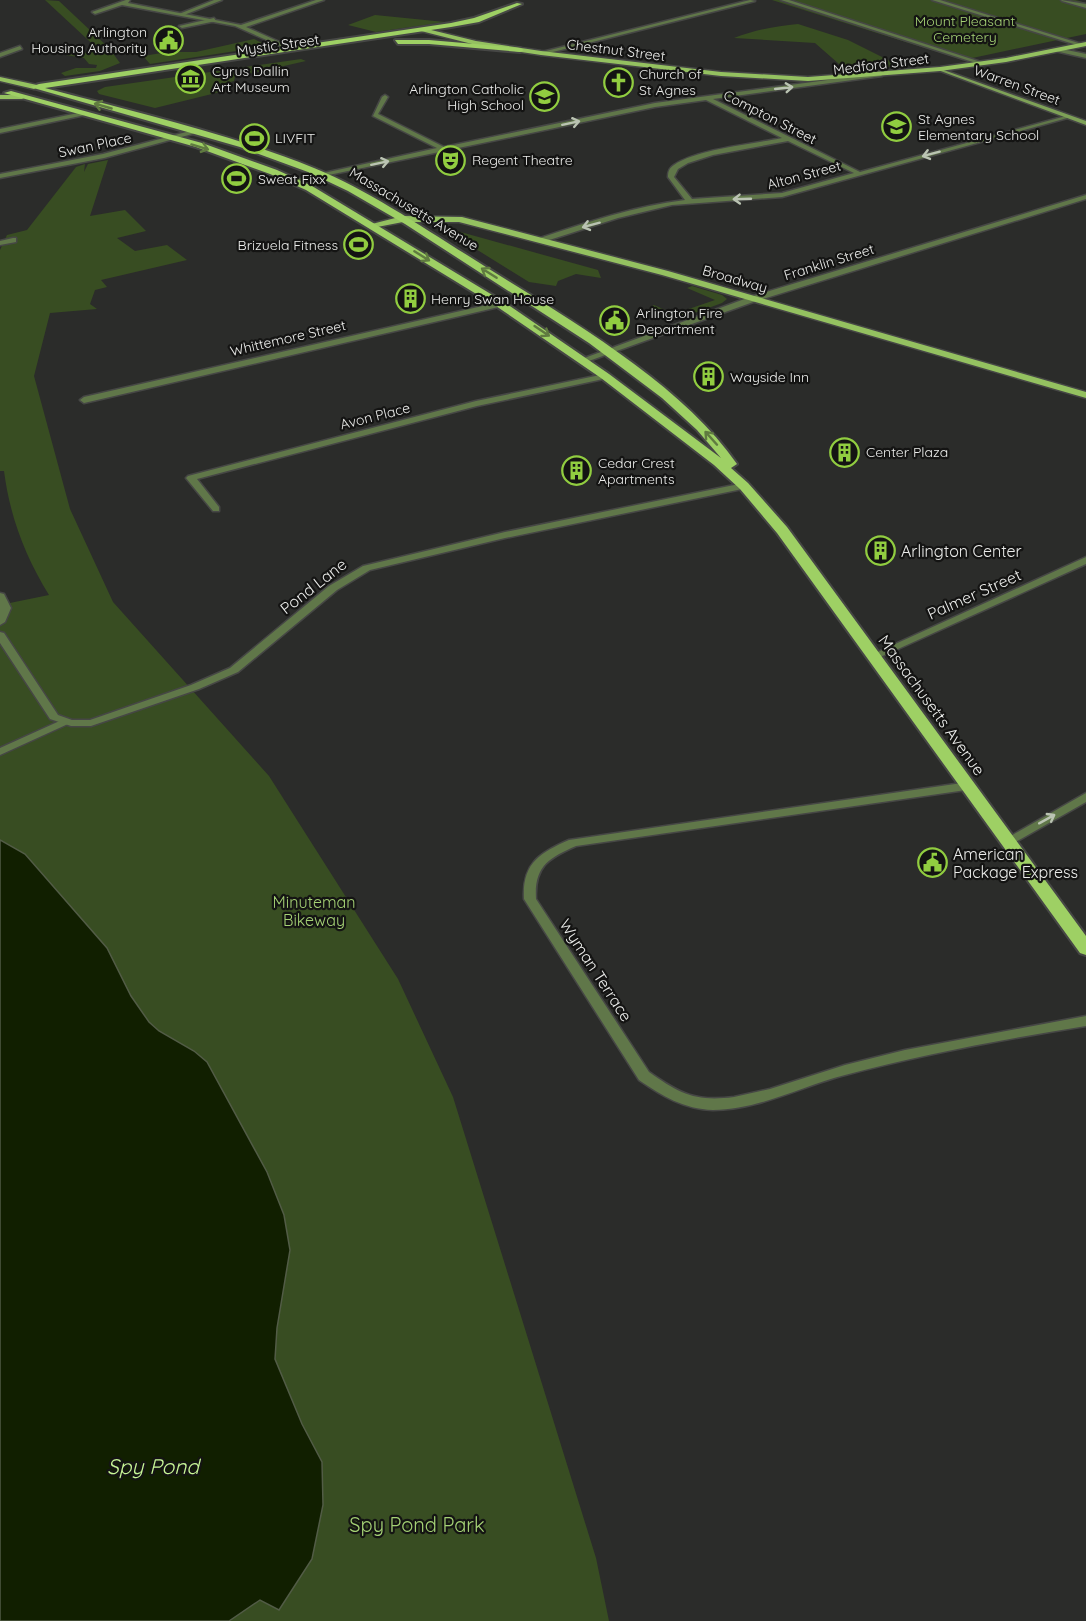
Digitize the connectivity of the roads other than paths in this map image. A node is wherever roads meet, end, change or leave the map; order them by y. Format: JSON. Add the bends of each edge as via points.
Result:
{"nodes":[{"id":1,"x":131,"y":0,"type":"edge"},
{"id":2,"x":219,"y":0,"type":"edge"},
{"id":3,"x":321,"y":0,"type":"edge"},
{"id":4,"x":528,"y":0,"type":"edge"},
{"id":5,"x":751,"y":0,"type":"edge"},
{"id":6,"x":784,"y":0,"type":"edge"},
{"id":7,"x":935,"y":0,"type":"edge"},
{"id":8,"x":1064,"y":0,"type":"edge"},
{"id":9,"x":123,"y":3,"type":"junction"},
{"id":10,"x":519,"y":4,"type":"junction"},
{"id":11,"x":1086,"y":6,"type":"edge"},
{"id":12,"x":95,"y":12,"type":"dead end"},
{"id":13,"x":182,"y":14,"type":"junction"},
{"id":14,"x":498,"y":17,"type":"junction"},
{"id":15,"x":214,"y":20,"type":"junction"},
{"id":16,"x":182,"y":26,"type":"dead end"},
{"id":17,"x":242,"y":27,"type":"junction"},
{"id":18,"x":423,"y":30,"type":"junction"},
{"id":19,"x":439,"y":34,"type":"junction"},
{"id":20,"x":385,"y":43,"type":"junction"},
{"id":21,"x":1084,"y":44,"type":"edge"},
{"id":22,"x":20,"y":48,"type":"dead end"},
{"id":23,"x":289,"y":48,"type":"junction"},
{"id":24,"x":520,"y":50,"type":"junction"},
{"id":25,"x":1057,"y":50,"type":"junction"},
{"id":26,"x":541,"y":53,"type":"junction"},
{"id":27,"x":306,"y":54,"type":"junction"},
{"id":28,"x":0,"y":55,"type":"edge"},
{"id":29,"x":1086,"y":56,"type":"edge"},
{"id":30,"x":981,"y":63,"type":"junction"},
{"id":31,"x":940,"y":69,"type":"junction"},
{"id":32,"x":880,"y":75,"type":"junction"},
{"id":33,"x":767,"y":78,"type":"junction"},
{"id":34,"x":0,"y":79,"type":"edge"},
{"id":35,"x":34,"y":87,"type":"junction"},
{"id":36,"x":748,"y":91,"type":"junction"},
{"id":37,"x":51,"y":92,"type":"junction"},
{"id":38,"x":2,"y":94,"type":"edge"},
{"id":39,"x":22,"y":97,"type":"junction"},
{"id":40,"x":386,"y":97,"type":"dead end"},
{"id":41,"x":704,"y":97,"type":"junction"},
{"id":42,"x":84,"y":114,"type":"junction"},
{"id":43,"x":73,"y":117,"type":"junction"},
{"id":44,"x":1068,"y":117,"type":"junction"},
{"id":45,"x":44,"y":120,"type":"dead end"},
{"id":46,"x":1086,"y":123,"type":"edge"},
{"id":47,"x":23,"y":124,"type":"dead end"},
{"id":48,"x":0,"y":130,"type":"edge"},
{"id":49,"x":194,"y":132,"type":"junction"},
{"id":50,"x":173,"y":139,"type":"junction"},
{"id":51,"x":787,"y":139,"type":"junction"},
{"id":52,"x":445,"y":150,"type":"junction"},
{"id":53,"x":858,"y":173,"type":"junction"},
{"id":54,"x":322,"y":175,"type":"junction"},
{"id":55,"x":0,"y":176,"type":"edge"},
{"id":56,"x":295,"y":180,"type":"junction"},
{"id":57,"x":1086,"y":197,"type":"edge"},
{"id":58,"x":690,"y":201,"type":"junction"},
{"id":59,"x":403,"y":219,"type":"junction"},
{"id":60,"x":372,"y":225,"type":"junction"},
{"id":61,"x":13,"y":240,"type":"dead end"},
{"id":62,"x":543,"y":240,"type":"junction"},
{"id":63,"x":0,"y":243,"type":"edge"},
{"id":64,"x":753,"y":299,"type":"junction"},
{"id":65,"x":500,"y":304,"type":"junction"},
{"id":66,"x":608,"y":351,"type":"junction"},
{"id":67,"x":583,"y":360,"type":"junction"},
{"id":68,"x":605,"y":376,"type":"junction"},
{"id":69,"x":1086,"y":394,"type":"edge"},
{"id":70,"x":84,"y":400,"type":"dead end"},
{"id":71,"x":744,"y":486,"type":"junction"},
{"id":72,"x":216,"y":509,"type":"dead end"},
{"id":73,"x":1086,"y":560,"type":"edge"},
{"id":74,"x":0,"y":596,"type":"edge"},
{"id":75,"x":0,"y":622,"type":"edge"},
{"id":76,"x":0,"y":635,"type":"edge"},
{"id":77,"x":874,"y":656,"type":"junction"},
{"id":78,"x":64,"y":722,"type":"junction"},
{"id":79,"x":0,"y":752,"type":"edge"},
{"id":80,"x":969,"y":786,"type":"junction"},
{"id":81,"x":1086,"y":798,"type":"edge"},
{"id":82,"x":1008,"y":841,"type":"junction"},
{"id":83,"x":1086,"y":950,"type":"edge"},
{"id":84,"x":1086,"y":1021,"type":"edge"}],
"edges":[{"from":1,"to":9,"type":"street"},
{"from":2,"to":13,"type":"street"},
{"from":3,"to":17,"type":"street"},
{"from":4,"to":10,"type":"highway","name":"Mystic Street"},
{"from":5,"to":26,"type":"street"},
{"from":6,"to":30,"type":"street"},
{"from":7,"to":21,"type":"street"},
{"from":8,"to":11,"type":"street"},
{"from":9,"to":12,"type":"street"},
{"from":9,"to":13,"type":"street"},
{"from":10,"to":14,"type":"highway","name":"Mystic Street"},
{"from":10,"to":18,"type":"highway","name":"Mystic Street","via":[[468,22]]},
{"from":13,"to":15,"type":"street"},
{"from":14,"to":19,"type":"highway","name":"Mystic Street","via":[[473,28]]},
{"from":14,"to":24,"type":"highway","via":[[482,32],[488,40]]},
{"from":15,"to":16,"type":"street"},
{"from":15,"to":17,"type":"street"},
{"from":17,"to":23,"type":"street"},
{"from":18,"to":19,"type":"main road","name":"Chestnut Street"},
{"from":18,"to":23,"type":"highway","name":"Mystic Street"},
{"from":19,"to":20,"type":"highway","name":"Mystic Street"},
{"from":19,"to":24,"type":"main road","name":"Chestnut Street"},
{"from":20,"to":24,"type":"highway","via":[[429,42]]},
{"from":20,"to":27,"type":"highway","name":"Mystic Street"},
{"from":21,"to":25,"type":"main road","name":"Medford Street"},
{"from":22,"to":28,"type":"street"},
{"from":23,"to":27,"type":"highway"},
{"from":23,"to":35,"type":"highway","name":"Mystic Street"},
{"from":24,"to":26,"type":"main road","name":"Chestnut Street"},
{"from":25,"to":29,"type":"street"},
{"from":25,"to":30,"type":"main road","name":"Medford Street"},
{"from":26,"to":33,"type":"main road","name":"Chestnut Street"},
{"from":27,"to":37,"type":"highway","name":"Mystic Street"},
{"from":30,"to":31,"type":"main road","name":"Medford Street"},
{"from":31,"to":32,"type":"main road","name":"Medford Street"},
{"from":31,"to":44,"type":"main road","name":"Warren Street"},
{"from":32,"to":33,"type":"main road","name":"Chestnut Street"},
{"from":36,"to":32,"type":"street","name":"Medford Street","one_way":true},
{"from":33,"to":36,"type":"street","name":"Medford Street"},
{"from":34,"to":35,"type":"main road","name":"Massachusetts Avenue"},
{"from":35,"to":37,"type":"highway","name":"Massachusetts Avenue"},
{"from":35,"to":38,"type":"highway","name":"Mystic Street"},
{"from":36,"to":41,"type":"street","name":"Medford Street"},
{"from":37,"to":39,"type":"highway","name":"Mystic Street"},
{"from":49,"to":37,"type":"highway","name":"Massachusetts Avenue","one_way":true},
{"from":38,"to":39,"type":"highway","name":"Massachusetts Avenue"},
{"from":39,"to":42,"type":"highway","name":"Massachusetts Avenue"},
{"from":40,"to":52,"type":"street","via":[[375,115]]},
{"from":41,"to":51,"type":"street","name":"Compton Street"},
{"from":52,"to":41,"type":"street","name":"Medford Street","one_way":true},
{"from":42,"to":43,"type":"street"},
{"from":42,"to":50,"type":"highway","name":"Massachusetts Avenue"},
{"from":43,"to":45,"type":"street"},
{"from":43,"to":48,"type":"street"},
{"from":44,"to":46,"type":"main road","name":"Warren Street"},
{"from":44,"to":53,"type":"street","name":"Alton Street","one_way":true},
{"from":47,"to":48,"type":"street"},
{"from":49,"to":50,"type":"street","name":"Swan Place"},
{"from":49,"to":54,"type":"highway","name":"Massachusetts Avenue"},
{"from":50,"to":55,"type":"street","name":"Swan Place"},
{"from":50,"to":56,"type":"highway","name":"Massachusetts Avenue","one_way":true},
{"from":51,"to":53,"type":"street","name":"Compton Street"},
{"from":51,"to":58,"type":"street","via":[[677,166],[671,177]]},
{"from":54,"to":52,"type":"street","name":"Medford Street","one_way":true},
{"from":53,"to":58,"type":"street","name":"Alton Street","one_way":true,"via":[[764,198]]},
{"from":54,"to":56,"type":"street","name":"Medford Street"},
{"from":54,"to":59,"type":"highway","name":"Massachusetts Avenue"},
{"from":56,"to":60,"type":"highway","name":"Massachusetts Avenue"},
{"from":57,"to":64,"type":"street","name":"Franklin Street"},
{"from":58,"to":62,"type":"street","name":"Alton Street","one_way":true},
{"from":59,"to":60,"type":"main road","name":"Broadway"},
{"from":59,"to":62,"type":"main road","name":"Broadway","via":[[451,217]]},
{"from":66,"to":59,"type":"highway","name":"Massachusetts Avenue","one_way":true},
{"from":60,"to":65,"type":"highway","name":"Massachusetts Avenue","one_way":true},
{"from":61,"to":63,"type":"street"},
{"from":62,"to":64,"type":"main road","name":"Broadway"},
{"from":64,"to":66,"type":"street","name":"Franklin Street"},
{"from":64,"to":69,"type":"main road","name":"Broadway"},
{"from":65,"to":67,"type":"highway","name":"Massachusetts Avenue","one_way":true},
{"from":65,"to":70,"type":"street","name":"Whittemore Street"},
{"from":66,"to":67,"type":"street","name":"Franklin Street"},
{"from":71,"to":66,"type":"highway","name":"Massachusetts Avenue","one_way":true,"via":[[708,435],[677,405]]},
{"from":67,"to":68,"type":"highway","name":"Massachusetts Avenue"},
{"from":68,"to":71,"type":"highway","name":"Massachusetts Avenue","via":[[690,439]]},
{"from":68,"to":72,"type":"street","name":"Avon Place","via":[[476,404],[191,478]]},
{"from":71,"to":77,"type":"highway","name":"Massachusetts Avenue","via":[[782,530]]},
{"from":71,"to":78,"type":"street","name":"Pond Lane","via":[[367,568],[340,583],[227,674],[97,721]]},
{"from":73,"to":77,"type":"street","name":"Palmer Street"},
{"from":74,"to":75,"type":"street","via":[[6,608]]},
{"from":76,"to":78,"type":"street","via":[[50,714]]},
{"from":77,"to":80,"type":"highway","name":"Massachusetts Avenue"},
{"from":78,"to":79,"type":"street"},
{"from":80,"to":82,"type":"highway","name":"Massachusetts Avenue"},
{"from":80,"to":84,"type":"street","name":"Wyman Terrace","via":[[573,843],[552,852],[535,866],[528,882],[530,899],[644,1076],[670,1095],[700,1104],[733,1103],[901,1056]]},
{"from":82,"to":81,"type":"street","one_way":true},
{"from":82,"to":83,"type":"highway","name":"Massachusetts Avenue"}]}
